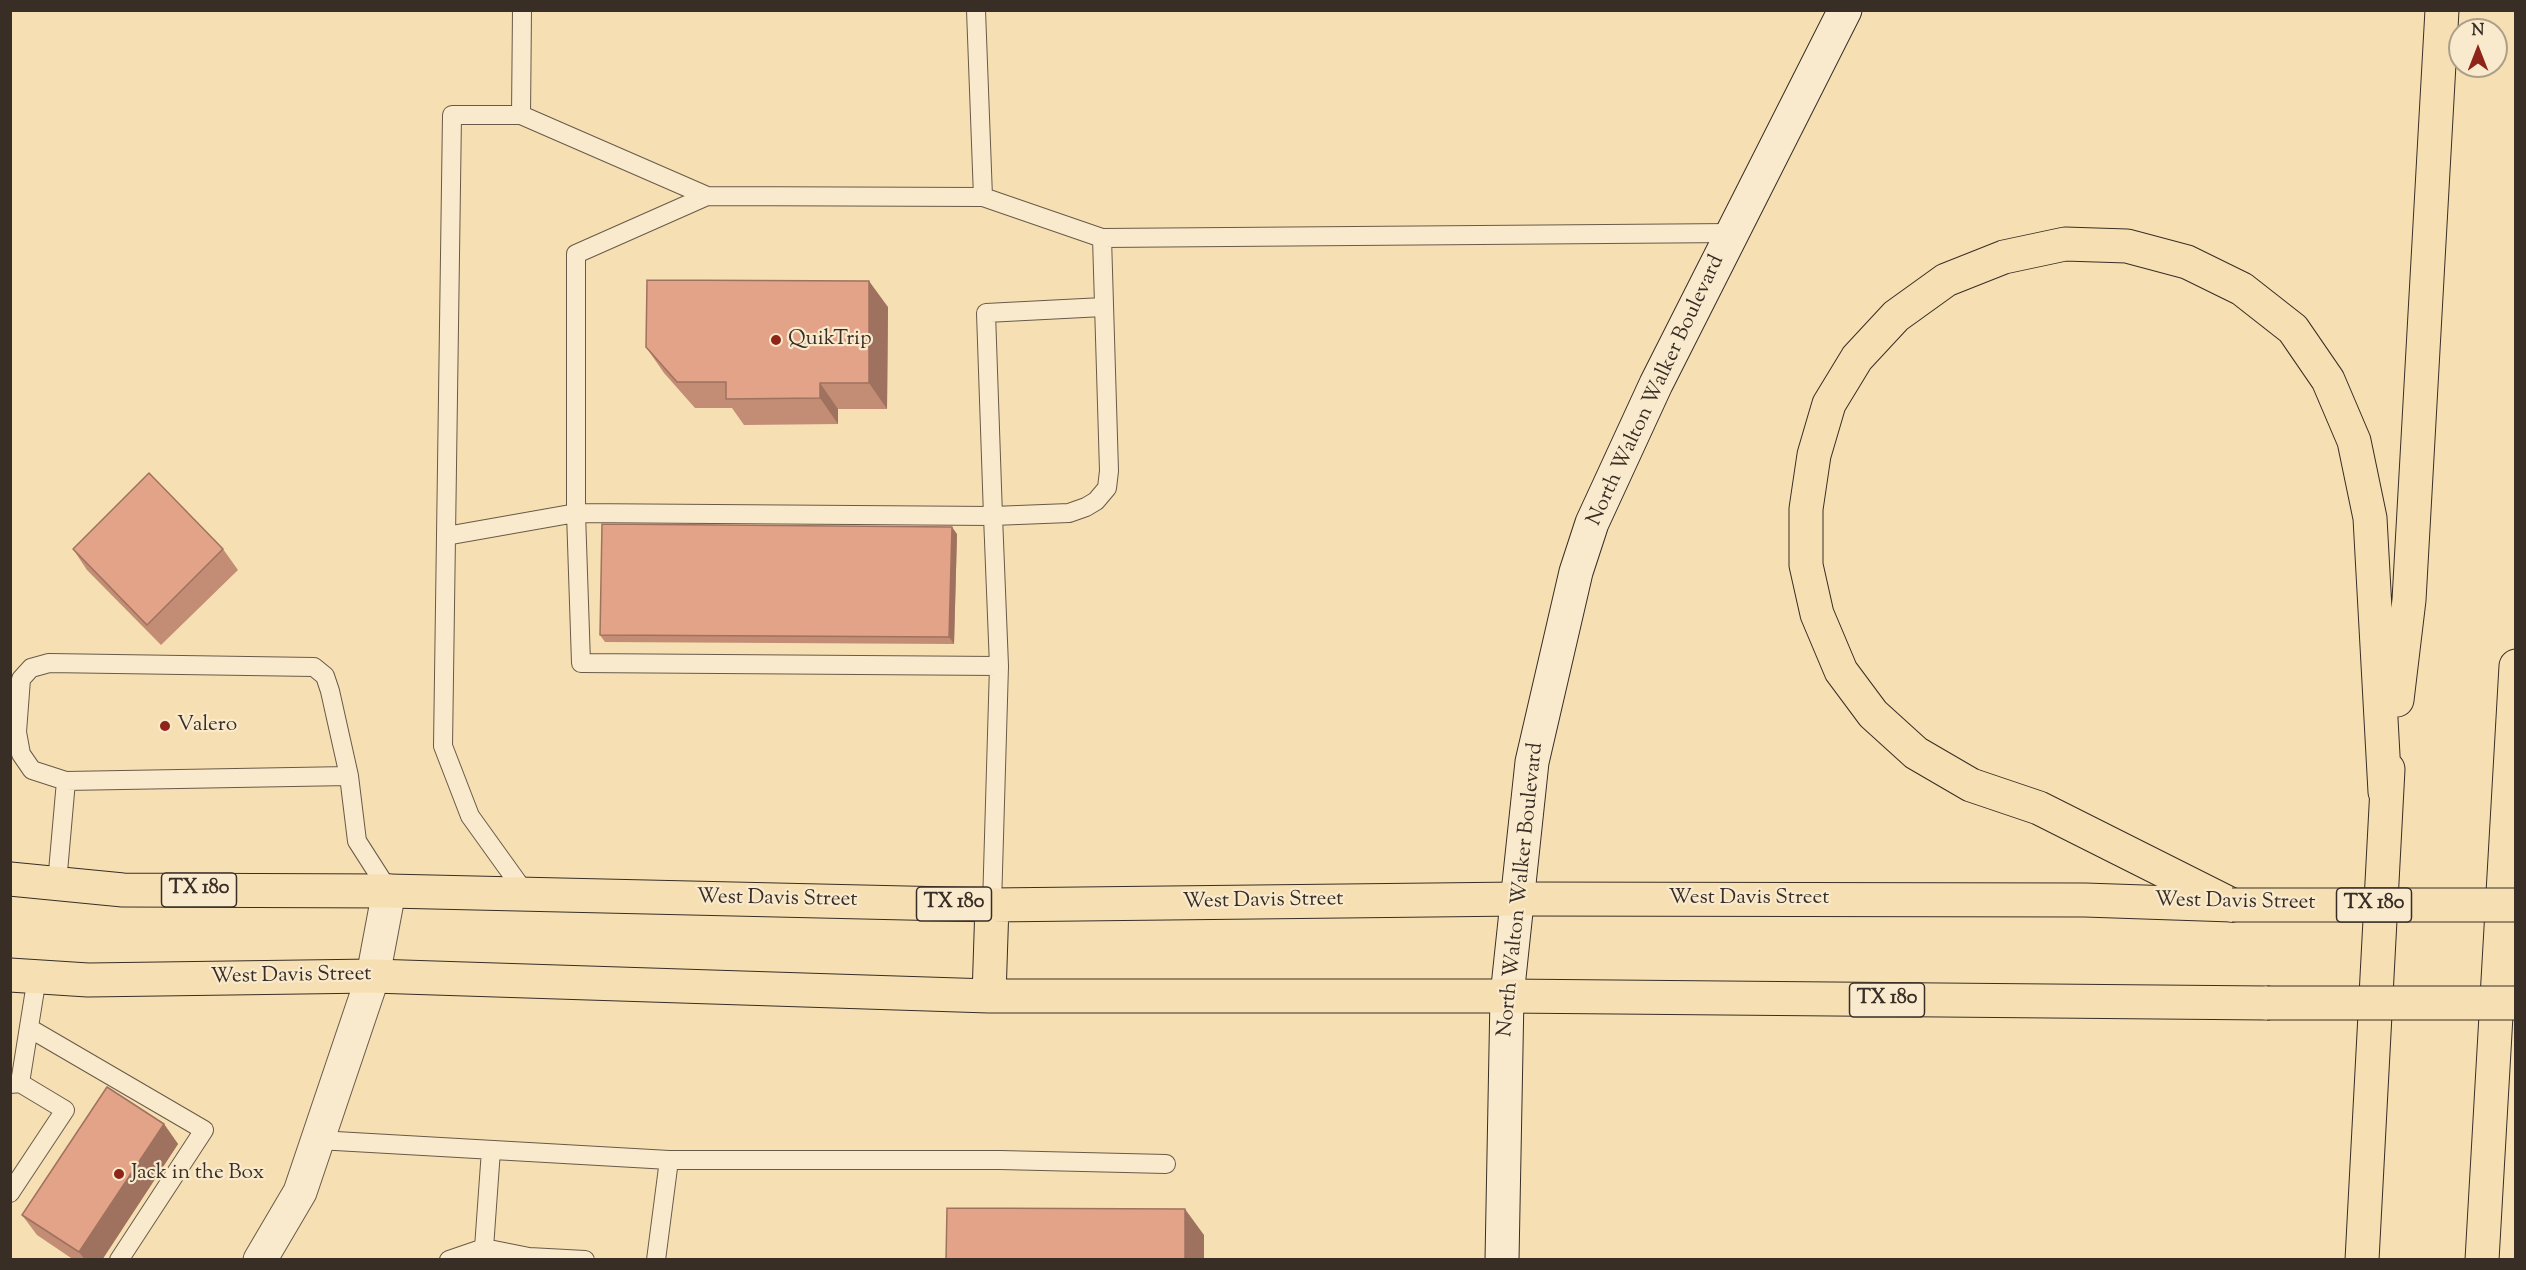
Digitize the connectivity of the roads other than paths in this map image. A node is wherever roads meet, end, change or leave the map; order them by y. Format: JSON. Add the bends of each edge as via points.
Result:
{"nodes":[{"id":1,"x":522,"y":10,"type":"edge"},
{"id":2,"x":976,"y":10,"type":"edge"},
{"id":3,"x":1845,"y":10,"type":"edge"},
{"id":4,"x":2442,"y":10,"type":"edge"},
{"id":5,"x":521,"y":115,"type":"junction"},
{"id":6,"x":707,"y":196,"type":"junction"},
{"id":7,"x":983,"y":197,"type":"junction"},
{"id":8,"x":1732,"y":233,"type":"junction"},
{"id":9,"x":1102,"y":238,"type":"junction"},
{"id":10,"x":1103,"y":307,"type":"junction"},
{"id":11,"x":576,"y":513,"type":"junction"},
{"id":12,"x":993,"y":516,"type":"junction"},
{"id":13,"x":446,"y":536,"type":"junction"},
{"id":14,"x":999,"y":666,"type":"junction"},
{"id":15,"x":2516,"y":666,"type":"edge"},
{"id":16,"x":349,"y":776,"type":"junction"},
{"id":17,"x":66,"y":781,"type":"junction"},
{"id":18,"x":2385,"y":792,"type":"junction"},
{"id":19,"x":10,"y":879,"type":"edge"},
{"id":20,"x":57,"y":883,"type":"junction"},
{"id":21,"x":388,"y":891,"type":"junction"},
{"id":22,"x":526,"y":894,"type":"junction"},
{"id":23,"x":1519,"y":899,"type":"junction"},
{"id":24,"x":2516,"y":904,"type":"edge"},
{"id":25,"x":992,"y":905,"type":"junction"},
{"id":26,"x":2232,"y":905,"type":"junction"},
{"id":27,"x":24,"y":976,"type":"edge"},
{"id":28,"x":373,"y":976,"type":"junction"},
{"id":29,"x":989,"y":996,"type":"junction"},
{"id":30,"x":1507,"y":996,"type":"junction"},
{"id":31,"x":2516,"y":1003,"type":"edge"},
{"id":32,"x":29,"y":1028,"type":"junction"},
{"id":33,"x":15,"y":1084,"type":"edge"},
{"id":34,"x":318,"y":1140,"type":"junction"},
{"id":35,"x":491,"y":1150,"type":"junction"},
{"id":36,"x":669,"y":1160,"type":"junction"},
{"id":37,"x":1166,"y":1164,"type":"dead end"},
{"id":38,"x":10,"y":1193,"type":"edge"},
{"id":39,"x":484,"y":1254,"type":"edge"},
{"id":40,"x":119,"y":1260,"type":"edge"},
{"id":41,"x":260,"y":1260,"type":"edge"},
{"id":42,"x":449,"y":1260,"type":"edge"},
{"id":43,"x":585,"y":1260,"type":"edge"},
{"id":44,"x":656,"y":1260,"type":"edge"},
{"id":45,"x":1502,"y":1260,"type":"edge"},
{"id":46,"x":2361,"y":1260,"type":"edge"},
{"id":47,"x":2482,"y":1260,"type":"edge"}],
"edges":[{"from":1,"to":5,"type":"lane"},
{"from":2,"to":7,"type":"lane"},
{"from":3,"to":8,"type":"main road","name":"North Walton Walker Boulevard"},
{"from":4,"to":18,"type":"main road","via":[[2409,600]]},
{"from":5,"to":6,"type":"lane"},
{"from":5,"to":13,"type":"lane","via":[[452,115]]},
{"from":6,"to":7,"type":"lane"},
{"from":6,"to":11,"type":"lane","via":[[576,254]]},
{"from":7,"to":9,"type":"lane"},
{"from":8,"to":9,"type":"lane"},
{"from":8,"to":23,"type":"main road","name":"North Walton Walker Boulevard","via":[[1651,395],[1592,524],[1576,572],[1532,762]]},
{"from":9,"to":10,"type":"lane"},
{"from":10,"to":12,"type":"lane","via":[[1107,488],[1091,504],[1069,513]]},
{"from":10,"to":12,"type":"lane","via":[[986,313]]},
{"from":11,"to":12,"type":"lane"},
{"from":11,"to":13,"type":"lane"},
{"from":11,"to":14,"type":"lane","via":[[581,663]]},
{"from":12,"to":14,"type":"lane"},
{"from":13,"to":22,"type":"lane","via":[[443,746],[471,816]]},
{"from":14,"to":25,"type":"lane"},
{"from":15,"to":47,"type":"main road"},
{"from":16,"to":17,"type":"lane"},
{"from":16,"to":17,"type":"lane","via":[[330,691],[325,676],[314,667],[49,663],[31,668],[21,679],[17,732],[21,754],[32,770]]},
{"from":16,"to":21,"type":"lane","via":[[357,841]]},
{"from":17,"to":20,"type":"lane"},
{"from":18,"to":26,"type":"main road","via":[[2370,518],[2354,441],[2328,380],[2293,329],[2242,289],[2187,262],[2127,246],[2065,244],[2004,256],[1946,280],[1896,316],[1857,358],[1829,404],[1814,454],[1806,509],[1806,565],[1817,614],[1841,671],[1873,714],[1916,753],[1971,785],[2039,808]]},
{"from":18,"to":46,"type":"main road"},
{"from":19,"to":20,"type":"main road","name":"West Davis Street","number":"TX 180"},
{"from":20,"to":21,"type":"main road","name":"West Davis Street","number":"TX 180","via":[[123,890]]},
{"from":21,"to":22,"type":"main road","name":"West Davis Street","number":"TX 180"},
{"from":21,"to":28,"type":"main road"},
{"from":22,"to":25,"type":"main road","name":"West Davis Street","number":"TX 180"},
{"from":23,"to":25,"type":"main road","name":"West Davis Street","number":"TX 180"},
{"from":23,"to":26,"type":"main road","name":"West Davis Street","number":"TX 180","via":[[2085,900]]},
{"from":23,"to":30,"type":"main road","name":"North Walton Walker Boulevard"},
{"from":24,"to":26,"type":"main road","name":"West Davis Street","number":"TX 180","bridge":true},
{"from":25,"to":29,"type":"main road"},
{"from":27,"to":28,"type":"main road","name":"West Davis Street","number":"TX 180","via":[[88,980]]},
{"from":27,"to":32,"type":"lane"},
{"from":28,"to":29,"type":"main road","name":"West Davis Street","number":"TX 180"},
{"from":28,"to":34,"type":"main road"},
{"from":29,"to":30,"type":"main road","name":"West Davis Street","number":"TX 180"},
{"from":30,"to":31,"type":"main road","name":"West Davis Street","number":"TX 180","bridge":true},
{"from":30,"to":45,"type":"main road","name":"North Walton Walker Boulevard"},
{"from":32,"to":33,"type":"lane"},
{"from":32,"to":40,"type":"lane","via":[[204,1130]]},
{"from":33,"to":38,"type":"lane","via":[[64,1110]]},
{"from":34,"to":35,"type":"lane"},
{"from":34,"to":41,"type":"main road","via":[[300,1192]]},
{"from":35,"to":36,"type":"lane"},
{"from":35,"to":39,"type":"lane"},
{"from":36,"to":37,"type":"lane"},
{"from":36,"to":44,"type":"lane"},
{"from":39,"to":42,"type":"lane"},
{"from":39,"to":43,"type":"lane"}]}
